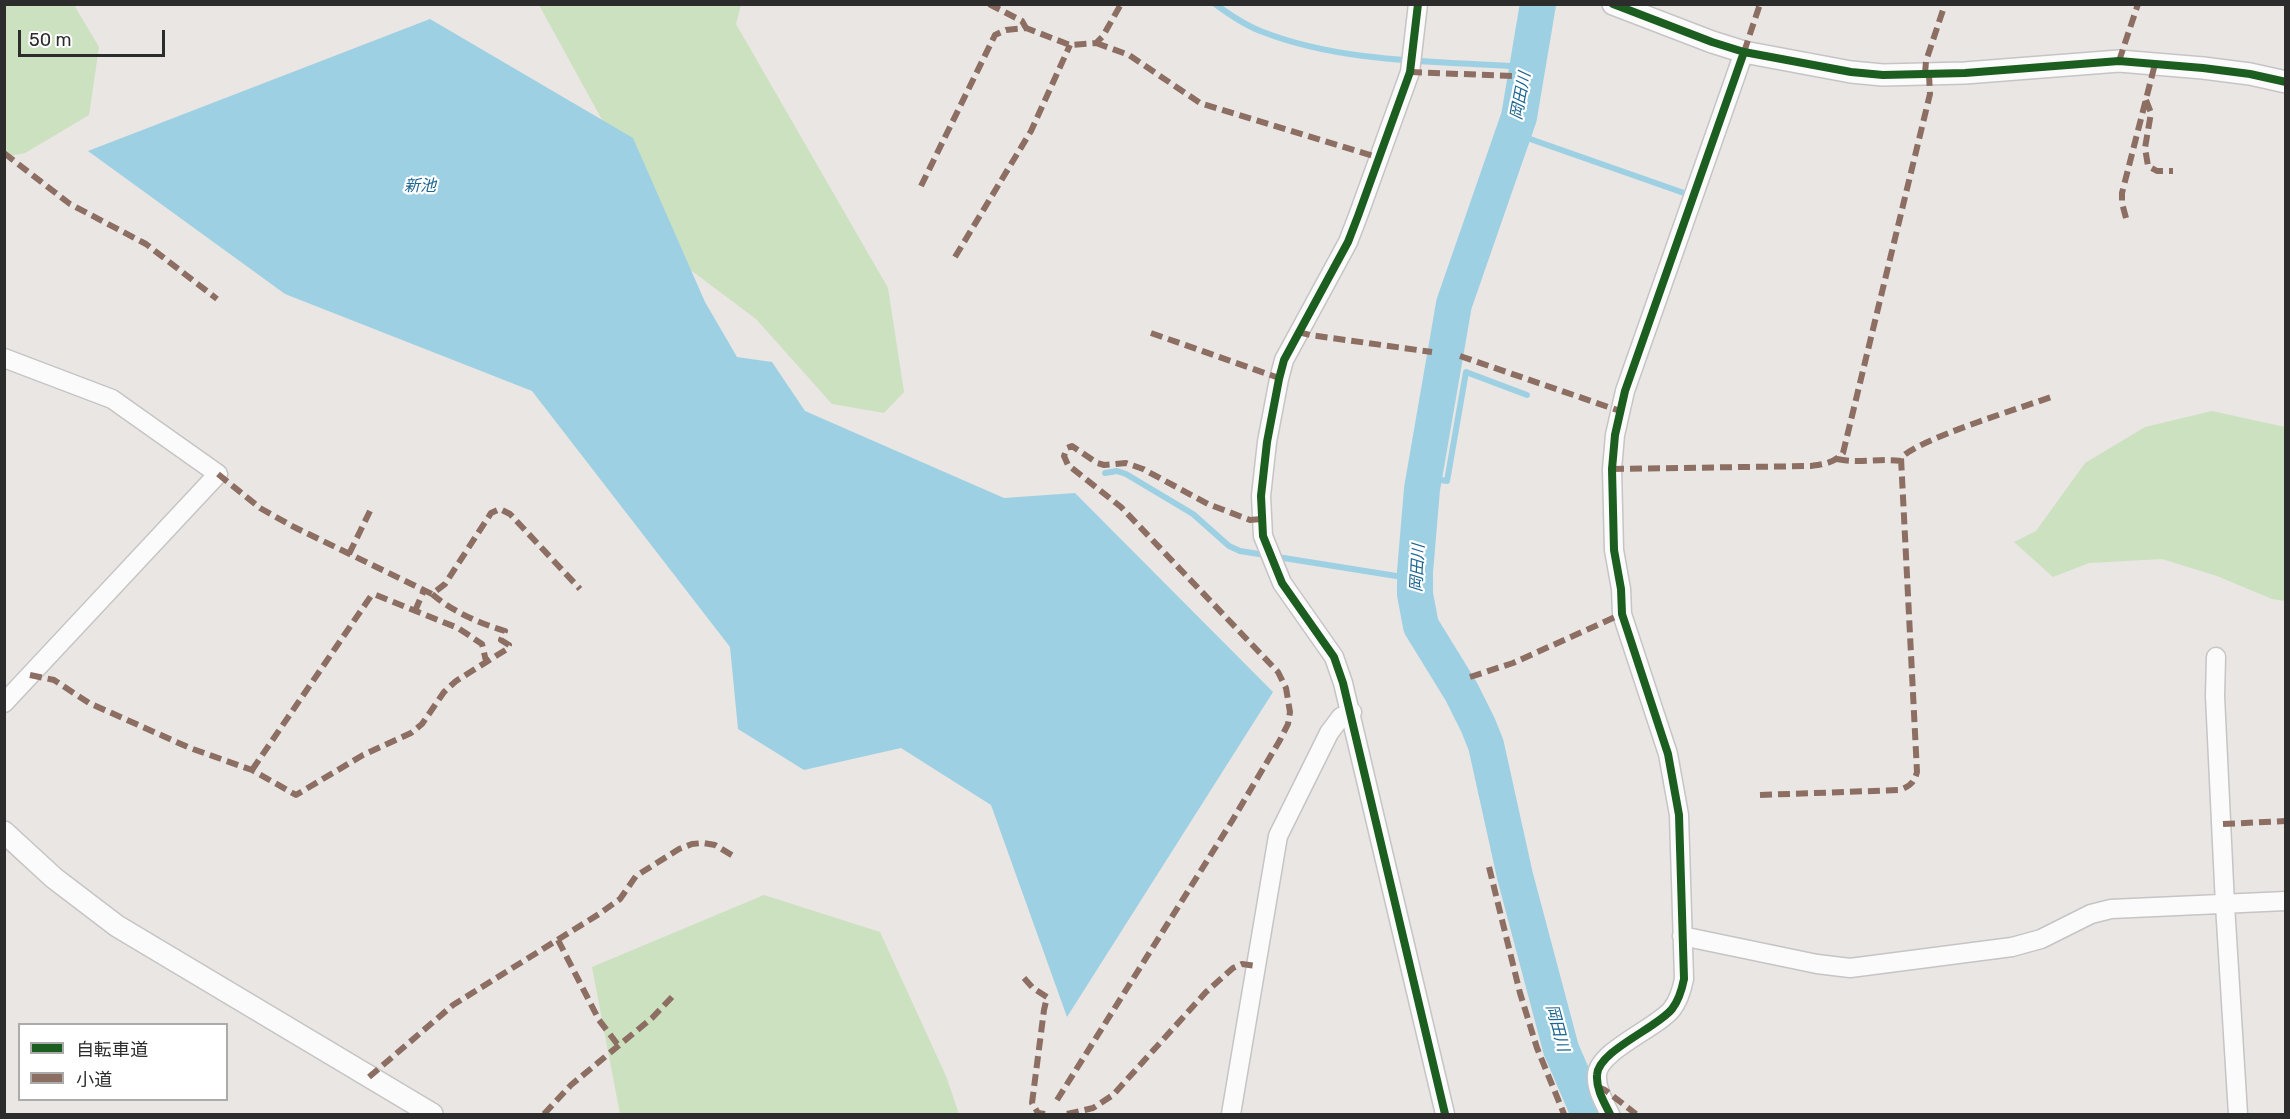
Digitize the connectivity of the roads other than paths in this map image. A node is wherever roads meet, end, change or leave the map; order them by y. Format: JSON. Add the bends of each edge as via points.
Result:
{"nodes":[{"id":1,"x":1419,"y":4,"type":"edge"},
{"id":2,"x":1613,"y":4,"type":"edge"},
{"id":3,"x":1744,"y":52,"type":"junction"},
{"id":4,"x":2286,"y":82,"type":"edge"},
{"id":5,"x":4,"y":358,"type":"edge"},
{"id":6,"x":2216,"y":657,"type":"dead end"},
{"id":7,"x":4,"y":703,"type":"edge"},
{"id":8,"x":1352,"y":712,"type":"junction"},
{"id":9,"x":4,"y":832,"type":"edge"},
{"id":10,"x":2286,"y":901,"type":"edge"},
{"id":11,"x":2225,"y":905,"type":"junction"},
{"id":12,"x":1682,"y":936,"type":"junction"},
{"id":13,"x":432,"y":1114,"type":"edge"},
{"id":14,"x":1231,"y":1114,"type":"edge"},
{"id":15,"x":1445,"y":1114,"type":"edge"},
{"id":16,"x":1610,"y":1114,"type":"edge"},
{"id":17,"x":2238,"y":1114,"type":"edge"}],
"edges":[{"from":1,"to":8,"type":"street","via":[[1410,72],[1369,187],[1348,242],[1284,360],[1261,496],[1263,536],[1282,583],[1334,657]]},
{"from":2,"to":3,"type":"street"},
{"from":3,"to":4,"type":"street","via":[[1883,75],[2119,61],[2203,68]]},
{"from":3,"to":12,"type":"street","via":[[1625,392],[1612,469],[1614,550],[1622,614],[1668,754],[1679,815]]},
{"from":5,"to":7,"type":"street","via":[[112,399],[218,474]]},
{"from":6,"to":11,"type":"street"},
{"from":8,"to":14,"type":"street","via":[[1341,717],[1329,733],[1278,836]]},
{"from":8,"to":15,"type":"street"},
{"from":9,"to":13,"type":"street","via":[[54,878],[117,926]]},
{"from":10,"to":11,"type":"street"},
{"from":11,"to":12,"type":"street","via":[[2111,909],[2012,947],[1850,968]]},
{"from":11,"to":17,"type":"street"},
{"from":12,"to":16,"type":"street","via":[[1684,979],[1672,1009],[1605,1059],[1597,1073],[1598,1088]]}]}
